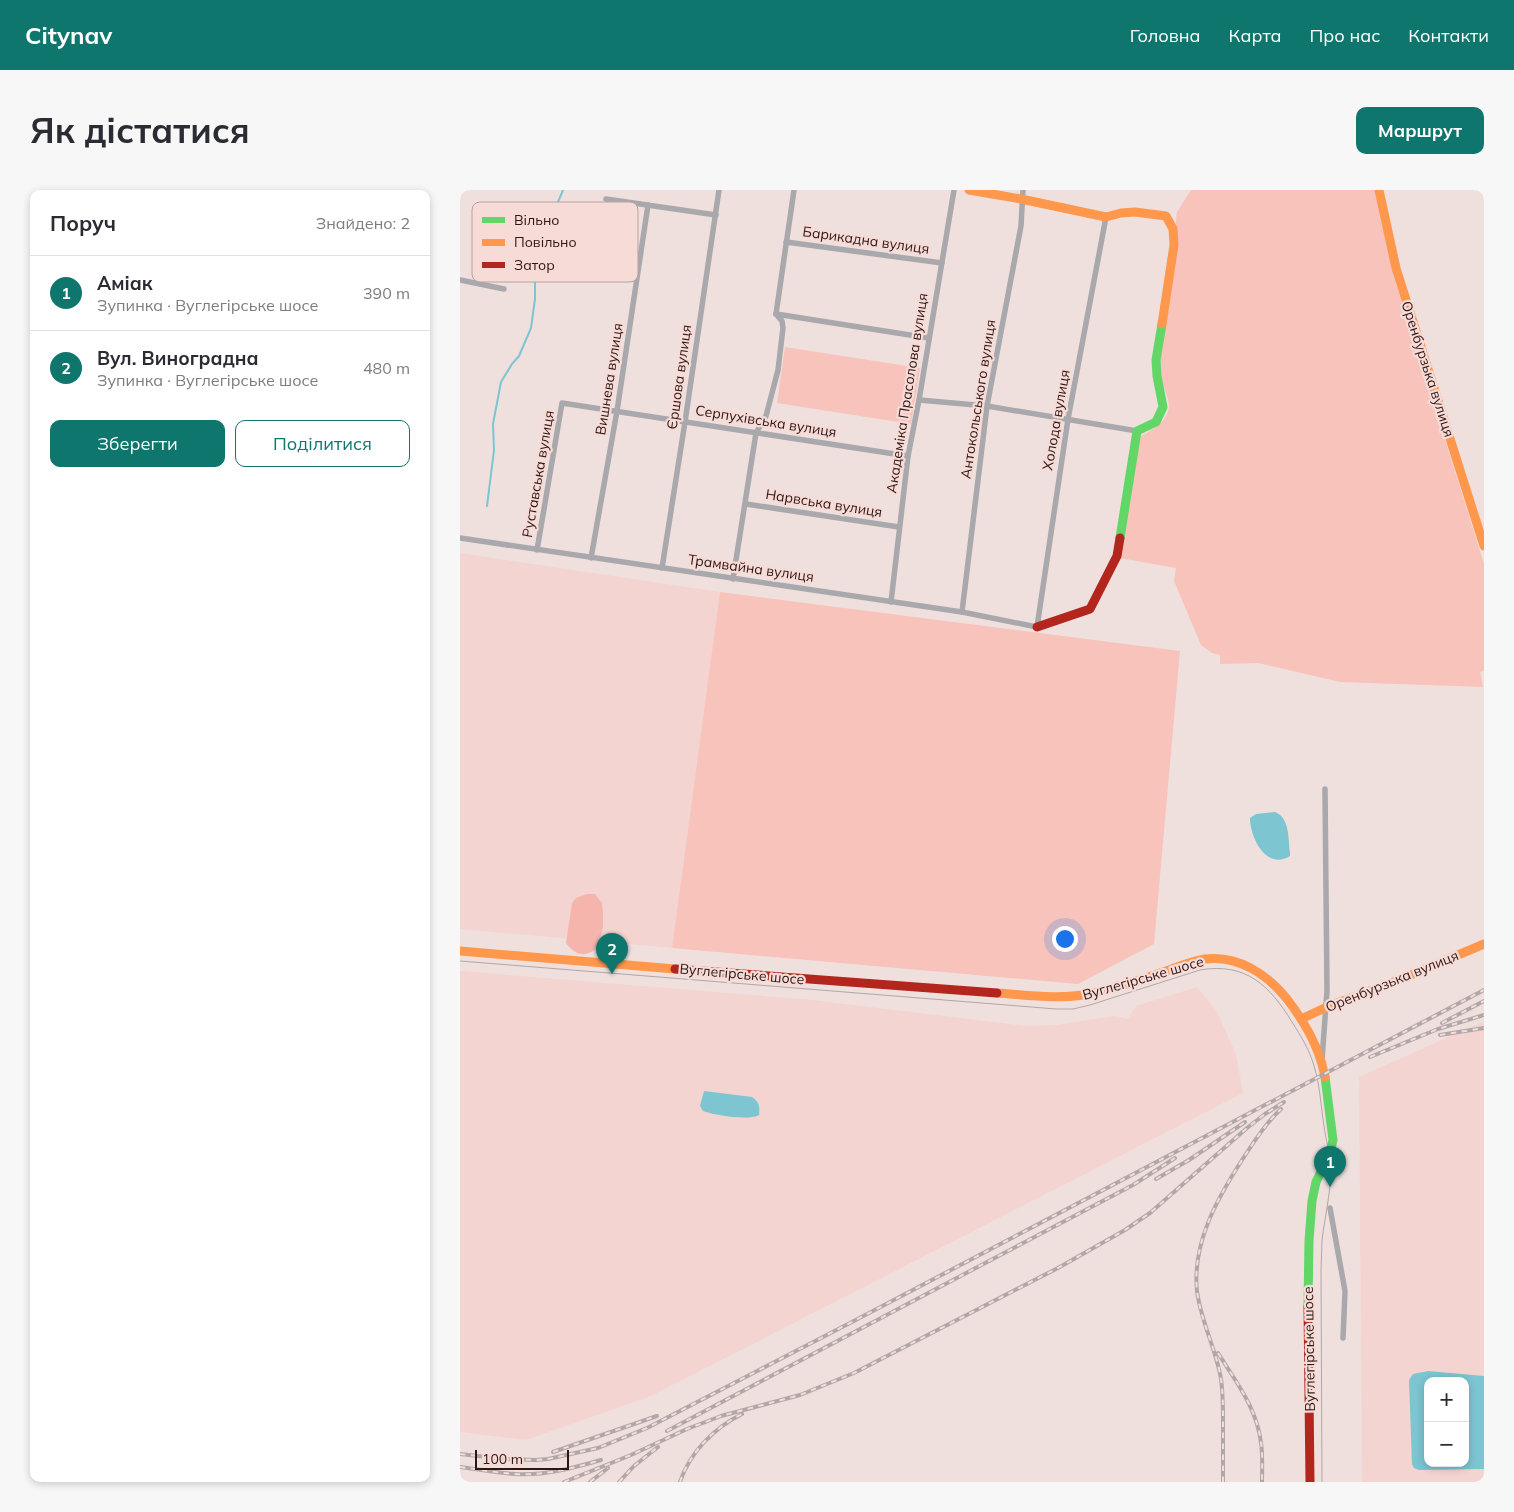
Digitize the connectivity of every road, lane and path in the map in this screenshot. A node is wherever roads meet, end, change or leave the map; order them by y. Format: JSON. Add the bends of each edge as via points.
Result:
{"nodes":[{"id":1,"x":719,"y":190,"type":"edge"},
{"id":2,"x":794,"y":190,"type":"edge"},
{"id":3,"x":954,"y":190,"type":"edge"},
{"id":4,"x":969,"y":190,"type":"edge"},
{"id":5,"x":1380,"y":190,"type":"edge"},
{"id":6,"x":1022,"y":194,"type":"edge"},
{"id":7,"x":606,"y":199,"type":"dead end"},
{"id":8,"x":627,"y":202,"type":"edge"},
{"id":9,"x":638,"y":204,"type":"edge"},
{"id":10,"x":648,"y":205,"type":"junction"},
{"id":11,"x":716,"y":215,"type":"junction"},
{"id":12,"x":1106,"y":217,"type":"junction"},
{"id":13,"x":786,"y":242,"type":"junction"},
{"id":14,"x":942,"y":263,"type":"junction"},
{"id":15,"x":638,"y":271,"type":"edge"},
{"id":16,"x":460,"y":280,"type":"edge"},
{"id":17,"x":636,"y":282,"type":"edge"},
{"id":18,"x":504,"y":289,"type":"dead end"},
{"id":19,"x":776,"y":314,"type":"junction"},
{"id":20,"x":929,"y":338,"type":"junction"},
{"id":21,"x":919,"y":400,"type":"junction"},
{"id":22,"x":562,"y":403,"type":"joint"},
{"id":23,"x":987,"y":406,"type":"junction"},
{"id":24,"x":617,"y":411,"type":"junction"},
{"id":25,"x":1068,"y":419,"type":"junction"},
{"id":26,"x":685,"y":422,"type":"junction"},
{"id":27,"x":1137,"y":431,"type":"junction"},
{"id":28,"x":756,"y":432,"type":"junction"},
{"id":29,"x":908,"y":456,"type":"junction"},
{"id":30,"x":746,"y":504,"type":"junction"},
{"id":31,"x":899,"y":527,"type":"junction"},
{"id":32,"x":460,"y":538,"type":"edge"},
{"id":33,"x":1484,"y":546,"type":"edge"},
{"id":34,"x":538,"y":550,"type":"junction"},
{"id":35,"x":590,"y":558,"type":"junction"},
{"id":36,"x":662,"y":568,"type":"junction"},
{"id":37,"x":734,"y":578,"type":"junction"},
{"id":38,"x":891,"y":602,"type":"junction"},
{"id":39,"x":962,"y":612,"type":"junction"},
{"id":40,"x":1037,"y":627,"type":"junction"},
{"id":41,"x":1325,"y":790,"type":"dead end"},
{"id":42,"x":1484,"y":944,"type":"edge"},
{"id":43,"x":460,"y":951,"type":"edge"},
{"id":44,"x":1327,"y":1007,"type":"junction"},
{"id":45,"x":1301,"y":1019,"type":"junction"},
{"id":46,"x":1322,"y":1063,"type":"junction"},
{"id":47,"x":1330,"y":1208,"type":"dead end"},
{"id":48,"x":1342,"y":1338,"type":"dead end"},
{"id":49,"x":1310,"y":1482,"type":"edge"}],
"edges":[{"from":1,"to":11,"type":"street","name":"Єршова вулиця"},
{"from":2,"to":13,"type":"street"},
{"from":3,"to":14,"type":"street","name":"Академіка Прасолова вулиця"},
{"from":4,"to":6,"type":"street"},
{"from":5,"to":33,"type":"street","name":"Оренбурзька вулиця","via":[[1396,268]]},
{"from":6,"to":12,"type":"street"},
{"from":6,"to":23,"type":"street","name":"Антокольського вулиця","via":[[1021,226]]},
{"from":7,"to":8,"type":"street"},
{"from":9,"to":10,"type":"street"},
{"from":10,"to":11,"type":"street"},
{"from":10,"to":15,"type":"street","name":"Вишнева вулиця"},
{"from":11,"to":26,"type":"street","name":"Єршова вулиця"},
{"from":12,"to":25,"type":"street","name":"Холода вулиця"},
{"from":12,"to":27,"type":"street","via":[[1134,212],[1166,216],[1173,225],[1174,245],[1156,360],[1163,408],[1156,422]]},
{"from":13,"to":14,"type":"street","name":"Барикадна вулиця"},
{"from":13,"to":19,"type":"street"},
{"from":14,"to":20,"type":"street","name":"Академіка Прасолова вулиця"},
{"from":16,"to":18,"type":"street"},
{"from":17,"to":24,"type":"street","name":"Вишнева вулиця"},
{"from":19,"to":20,"type":"street"},
{"from":19,"to":28,"type":"street","via":[[783,328],[778,370],[766,416]]},
{"from":20,"to":21,"type":"street","name":"Академіка Прасолова вулиця"},
{"from":21,"to":23,"type":"street"},
{"from":21,"to":29,"type":"street","name":"Академіка Прасолова вулиця"},
{"from":22,"to":24,"type":"street","name":"Серпухівська вулиця"},
{"from":22,"to":34,"type":"street","name":"Руставська вулиця"},
{"from":23,"to":25,"type":"street"},
{"from":23,"to":39,"type":"street","name":"Антокольського вулиця"},
{"from":24,"to":26,"type":"street","name":"Серпухівська вулиця"},
{"from":24,"to":35,"type":"street","name":"Вишнева вулиця"},
{"from":25,"to":27,"type":"street"},
{"from":25,"to":40,"type":"street","name":"Холода вулиця"},
{"from":26,"to":28,"type":"street","name":"Серпухівська вулиця"},
{"from":26,"to":36,"type":"street","name":"Єршова вулиця"},
{"from":27,"to":40,"type":"street","via":[[1117,556],[1090,609]]},
{"from":28,"to":29,"type":"street","name":"Серпухівська вулиця"},
{"from":28,"to":30,"type":"street"},
{"from":29,"to":31,"type":"street","name":"Академіка Прасолова вулиця"},
{"from":30,"to":31,"type":"street","name":"Нарвська вулиця"},
{"from":30,"to":37,"type":"street"},
{"from":31,"to":38,"type":"street","name":"Академіка Прасолова вулиця"},
{"from":32,"to":34,"type":"street","name":"Трамвайна вулиця"},
{"from":34,"to":35,"type":"street","name":"Трамвайна вулиця"},
{"from":35,"to":36,"type":"street","name":"Трамвайна вулиця"},
{"from":36,"to":37,"type":"street","name":"Трамвайна вулиця"},
{"from":37,"to":38,"type":"street","name":"Трамвайна вулиця"},
{"from":38,"to":39,"type":"street","name":"Трамвайна вулиця"},
{"from":39,"to":40,"type":"street","name":"Трамвайна вулиця"},
{"from":41,"to":44,"type":"street"},
{"from":42,"to":44,"type":"street","name":"Оренбурзька вулиця"},
{"from":43,"to":45,"type":"street","name":"Вуглегірське шосе","via":[[834,982],[1072,997],[1108,990],[1197,961],[1214,959],[1236,962],[1264,975],[1282,991]]},
{"from":44,"to":45,"type":"street","name":"Оренбурзька вулиця"},
{"from":44,"to":46,"type":"street"},
{"from":45,"to":46,"type":"street","name":"Вуглегірське шосе"},
{"from":46,"to":49,"type":"street","name":"Вуглегірське шосе","via":[[1334,1143],[1315,1185],[1310,1226]]},
{"from":47,"to":48,"type":"street","via":[[1345,1291]]}]}
